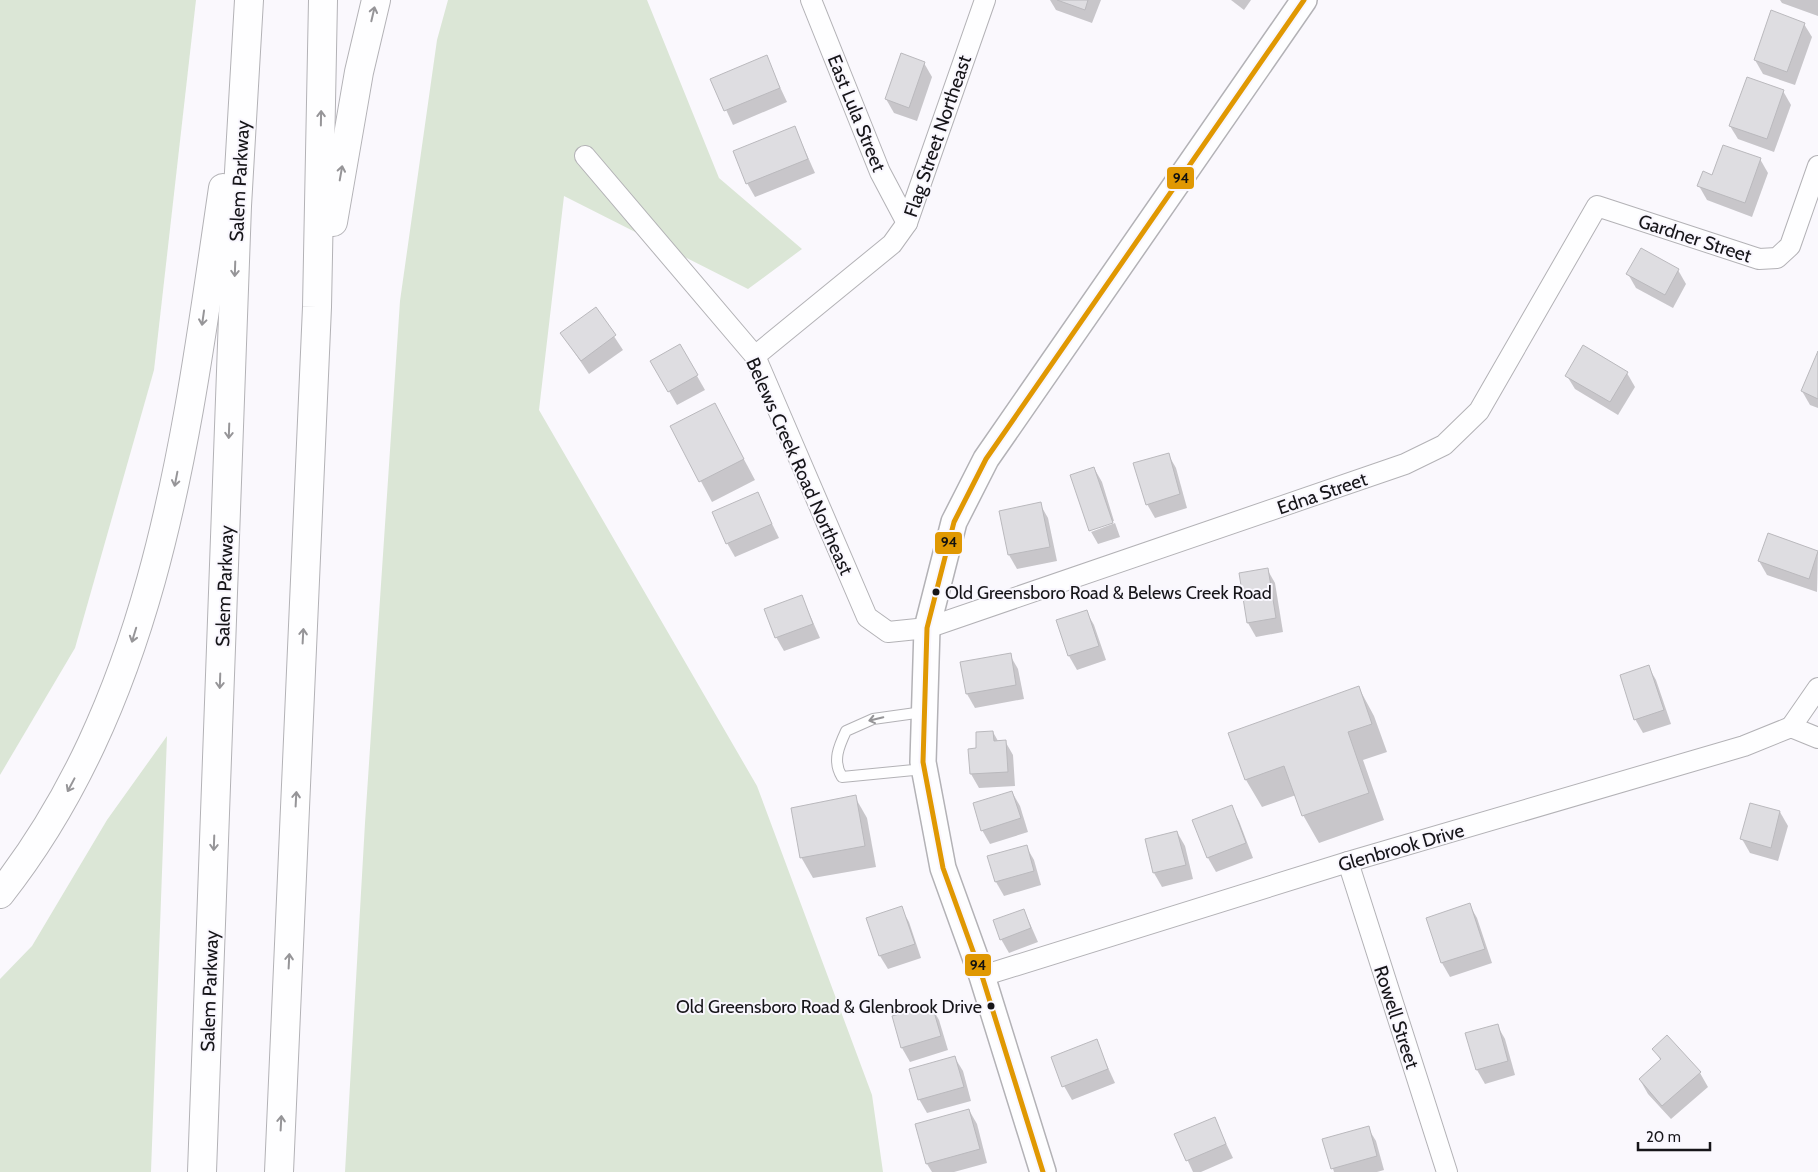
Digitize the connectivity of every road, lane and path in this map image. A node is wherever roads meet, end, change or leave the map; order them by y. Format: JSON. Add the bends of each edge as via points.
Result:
{"nodes":[{"id":1,"x":249,"y":0,"type":"edge"},
{"id":2,"x":324,"y":0,"type":"edge"},
{"id":3,"x":376,"y":0,"type":"edge"},
{"id":4,"x":811,"y":0,"type":"edge"},
{"id":5,"x":985,"y":0,"type":"edge"},
{"id":6,"x":1304,"y":0,"type":"edge"},
{"id":7,"x":247,"y":28,"type":"junction"},
{"id":8,"x":585,"y":156,"type":"dead end"},
{"id":9,"x":1818,"y":166,"type":"edge"},
{"id":10,"x":1597,"y":206,"type":"joint"},
{"id":11,"x":907,"y":223,"type":"junction"},
{"id":12,"x":317,"y":307,"type":"junction"},
{"id":13,"x":754,"y":356,"type":"junction"},
{"id":14,"x":927,"y":628,"type":"junction"},
{"id":15,"x":1818,"y":688,"type":"edge"},
{"id":16,"x":924,"y":711,"type":"junction"},
{"id":17,"x":1792,"y":727,"type":"junction"},
{"id":18,"x":1818,"y":738,"type":"edge"},
{"id":19,"x":924,"y":770,"type":"junction"},
{"id":20,"x":1348,"y":862,"type":"junction"},
{"id":21,"x":0,"y":894,"type":"edge"},
{"id":22,"x":982,"y":976,"type":"junction"},
{"id":23,"x":202,"y":1172,"type":"edge"},
{"id":24,"x":279,"y":1172,"type":"edge"},
{"id":25,"x":1043,"y":1172,"type":"edge"},
{"id":26,"x":1447,"y":1172,"type":"edge"}],
"edges":[{"from":1,"to":7,"type":"highway","name":"Salem Parkway"},
{"from":12,"to":2,"type":"highway","one_way":true},
{"from":12,"to":3,"type":"highway","one_way":true,"via":[[359,72]]},
{"from":4,"to":11,"type":"street","name":"East Lula Street","via":[[880,172]]},
{"from":5,"to":11,"type":"street","name":"Flag Street Northeast"},
{"from":6,"to":14,"type":"street","via":[[986,459],[954,522]]},
{"from":7,"to":21,"type":"highway","one_way":true,"via":[[195,374],[161,544],[127,658],[86,753],[42,836]]},
{"from":7,"to":23,"type":"highway","name":"Salem Parkway","one_way":true,"via":[[237,206]]},
{"from":8,"to":13,"type":"street","name":"Belews Creek Road Northeast"},
{"from":9,"to":10,"type":"street","name":"Gardner Street","via":[[1790,246],[1777,258],[1759,259]]},
{"from":10,"to":14,"type":"street","name":"Edna Street","via":[[1479,411],[1444,445],[1405,464]]},
{"from":11,"to":13,"type":"street","name":"Flag Street Northeast","via":[[892,244]]},
{"from":24,"to":12,"type":"highway","one_way":true},
{"from":13,"to":14,"type":"street","name":"Belews Creek Road Northeast","via":[[867,617],[888,632]]},
{"from":14,"to":16,"type":"street"},
{"from":15,"to":17,"type":"street"},
{"from":16,"to":19,"type":"street"},
{"from":16,"to":19,"type":"lane","one_way":true,"via":[[873,719],[846,731],[836,750],[838,771],[842,777]]},
{"from":17,"to":18,"type":"street"},
{"from":17,"to":20,"type":"street","name":"Glenbrook Drive","via":[[1744,746]]},
{"from":19,"to":22,"type":"street","via":[[943,868]]},
{"from":20,"to":22,"type":"street","name":"Glenbrook Drive"},
{"from":20,"to":26,"type":"street","name":"Rowell Street"},
{"from":22,"to":25,"type":"street"}]}
